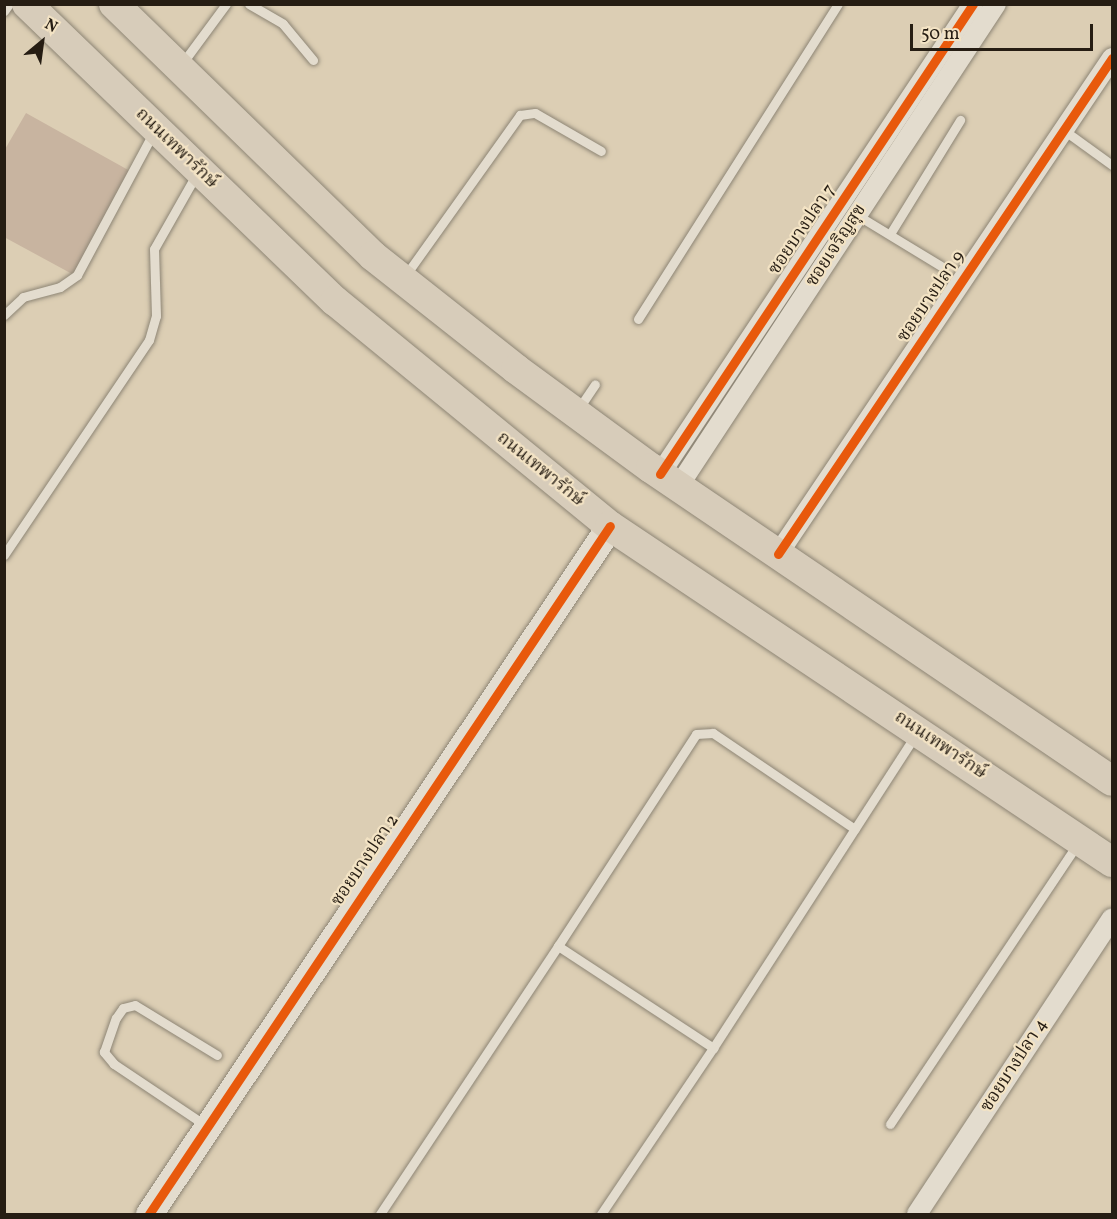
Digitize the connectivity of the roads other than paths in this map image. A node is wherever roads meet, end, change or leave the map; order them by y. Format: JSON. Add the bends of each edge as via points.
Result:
{"nodes":[{"id":1,"x":9,"y":4,"type":"edge"},
{"id":2,"x":27,"y":4,"type":"edge"},
{"id":3,"x":114,"y":4,"type":"edge"},
{"id":4,"x":226,"y":4,"type":"edge"},
{"id":5,"x":249,"y":4,"type":"edge"},
{"id":6,"x":838,"y":4,"type":"edge"},
{"id":7,"x":973,"y":4,"type":"edge"},
{"id":8,"x":996,"y":4,"type":"edge"},
{"id":9,"x":4,"y":10,"type":"edge"},
{"id":10,"x":1113,"y":58,"type":"edge"},
{"id":11,"x":313,"y":60,"type":"dead end"},
{"id":12,"x":180,"y":67,"type":"junction"},
{"id":13,"x":960,"y":120,"type":"dead end"},
{"id":14,"x":156,"y":129,"type":"junction"},
{"id":15,"x":1065,"y":131,"type":"junction"},
{"id":16,"x":601,"y":151,"type":"dead end"},
{"id":17,"x":1113,"y":165,"type":"edge"},
{"id":18,"x":199,"y":170,"type":"junction"},
{"id":19,"x":857,"y":214,"type":"junction"},
{"id":20,"x":890,"y":234,"type":"junction"},
{"id":21,"x":941,"y":266,"type":"dead end"},
{"id":22,"x":402,"y":279,"type":"junction"},
{"id":23,"x":4,"y":315,"type":"edge"},
{"id":24,"x":638,"y":319,"type":"dead end"},
{"id":25,"x":595,"y":384,"type":"dead end"},
{"id":26,"x":576,"y":413,"type":"junction"},
{"id":27,"x":669,"y":480,"type":"junction"},
{"id":28,"x":610,"y":526,"type":"junction"},
{"id":29,"x":778,"y":554,"type":"junction"},
{"id":30,"x":4,"y":555,"type":"edge"},
{"id":31,"x":918,"y":732,"type":"junction"},
{"id":32,"x":1113,"y":781,"type":"edge"},
{"id":33,"x":855,"y":829,"type":"junction"},
{"id":34,"x":1080,"y":840,"type":"junction"},
{"id":35,"x":1113,"y":862,"type":"edge"},
{"id":36,"x":1113,"y":918,"type":"edge"},
{"id":37,"x":558,"y":946,"type":"junction"},
{"id":38,"x":713,"y":1048,"type":"junction"},
{"id":39,"x":218,"y":1055,"type":"dead end"},
{"id":40,"x":890,"y":1124,"type":"dead end"},
{"id":41,"x":208,"y":1127,"type":"junction"},
{"id":42,"x":380,"y":1214,"type":"edge"},
{"id":43,"x":149,"y":1215,"type":"edge"},
{"id":44,"x":601,"y":1215,"type":"edge"},
{"id":45,"x":917,"y":1215,"type":"edge"}],
"edges":[{"from":1,"to":9,"type":"lane"},
{"from":2,"to":14,"type":"main road","name":"ถนนเทพารักษ์"},
{"from":3,"to":12,"type":"main road"},
{"from":4,"to":12,"type":"lane"},
{"from":5,"to":11,"type":"lane","via":[[283,24]]},
{"from":6,"to":24,"type":"lane"},
{"from":7,"to":27,"type":"street","name":"ซอยบางปลา 7"},
{"from":8,"to":19,"type":"street","name":"ซอยเจริญสุข"},
{"from":10,"to":15,"type":"street","name":"ซอยบางปลา 9"},
{"from":12,"to":22,"type":"main road"},
{"from":13,"to":20,"type":"lane"},
{"from":14,"to":18,"type":"main road","name":"ถนนเทพารักษ์"},
{"from":14,"to":23,"type":"lane","via":[[77,275],[60,287],[23,297]]},
{"from":15,"to":17,"type":"lane"},
{"from":15,"to":29,"type":"street","name":"ซอยบางปลา 9"},
{"from":16,"to":22,"type":"lane","via":[[535,114],[520,116],[506,128]]},
{"from":18,"to":28,"type":"main road","name":"ถนนเทพารักษ์","via":[[335,301]]},
{"from":18,"to":30,"type":"lane","via":[[154,249],[156,316],[149,340]]},
{"from":19,"to":20,"type":"lane"},
{"from":19,"to":27,"type":"street","name":"ซอยเจริญสุข"},
{"from":20,"to":21,"type":"lane"},
{"from":22,"to":26,"type":"main road"},
{"from":25,"to":26,"type":"lane"},
{"from":26,"to":27,"type":"main road"},
{"from":27,"to":29,"type":"main road"},
{"from":28,"to":31,"type":"main road","name":"ถนนเทพารักษ์"},
{"from":28,"to":41,"type":"street","name":"ซอยบางปลา 2"},
{"from":29,"to":32,"type":"main road"},
{"from":31,"to":33,"type":"lane"},
{"from":31,"to":34,"type":"main road","name":"ถนนเทพารักษ์"},
{"from":33,"to":37,"type":"lane","via":[[712,733],[696,734]]},
{"from":33,"to":38,"type":"lane"},
{"from":34,"to":35,"type":"main road","name":"ถนนเทพารักษ์"},
{"from":34,"to":40,"type":"lane"},
{"from":36,"to":45,"type":"street","name":"ซอยบางปลา 4"},
{"from":37,"to":38,"type":"lane"},
{"from":37,"to":42,"type":"lane"},
{"from":38,"to":44,"type":"lane"},
{"from":39,"to":41,"type":"lane","via":[[135,1005],[123,1008],[116,1018],[104,1052],[114,1064]]},
{"from":41,"to":43,"type":"street","name":"ซอยบางปลา 2"}]}
